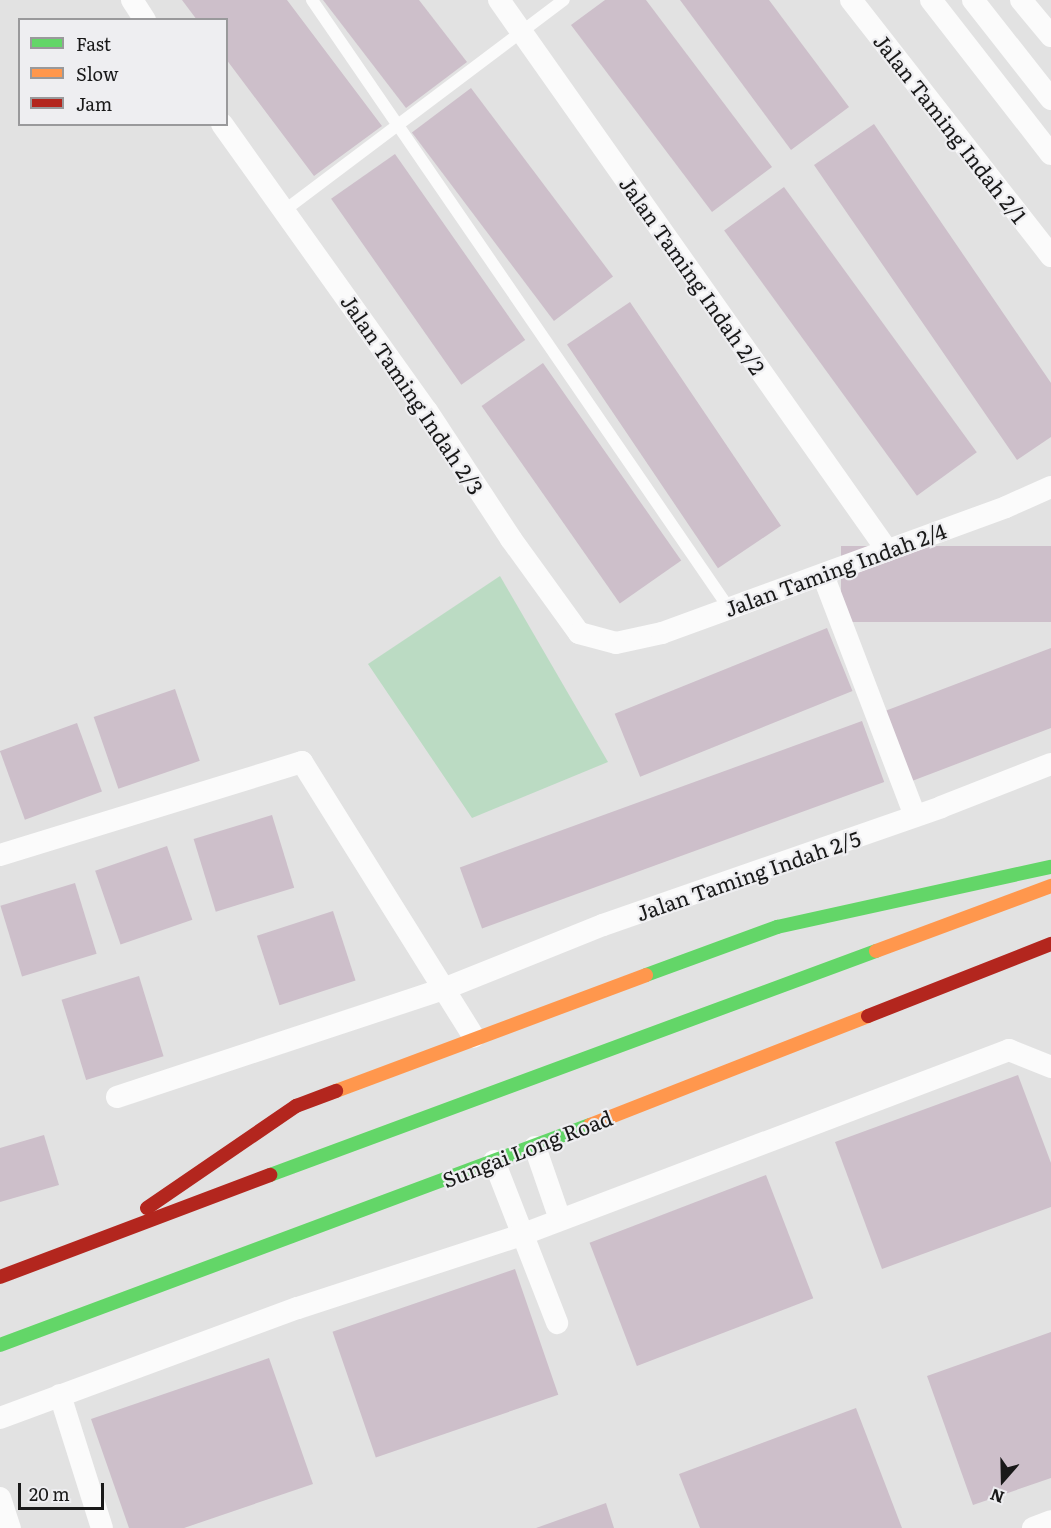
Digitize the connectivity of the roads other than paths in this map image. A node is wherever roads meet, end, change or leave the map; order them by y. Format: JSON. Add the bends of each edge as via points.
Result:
{"nodes":[{"id":1,"x":312,"y":0,"type":"edge"},
{"id":2,"x":498,"y":0,"type":"edge"},
{"id":3,"x":564,"y":0,"type":"edge"},
{"id":4,"x":851,"y":0,"type":"edge"},
{"id":5,"x":931,"y":0,"type":"edge"},
{"id":6,"x":973,"y":0,"type":"edge"},
{"id":7,"x":1021,"y":0,"type":"edge"},
{"id":8,"x":521,"y":32,"type":"junction"},
{"id":9,"x":1051,"y":36,"type":"edge"},
{"id":10,"x":1051,"y":99,"type":"edge"},
{"id":11,"x":398,"y":125,"type":"junction"},
{"id":12,"x":223,"y":126,"type":"edge"},
{"id":13,"x":1051,"y":154,"type":"edge"},
{"id":14,"x":285,"y":210,"type":"junction"},
{"id":15,"x":1051,"y":256,"type":"edge"},
{"id":16,"x":1051,"y":487,"type":"edge"},
{"id":17,"x":887,"y":550,"type":"junction"},
{"id":18,"x":823,"y":575,"type":"junction"},
{"id":19,"x":729,"y":608,"type":"junction"},
{"id":20,"x":616,"y":643,"type":"joint"},
{"id":21,"x":1051,"y":764,"type":"edge"},
{"id":22,"x":915,"y":816,"type":"junction"},
{"id":23,"x":0,"y":855,"type":"edge"},
{"id":24,"x":1051,"y":867,"type":"edge"},
{"id":25,"x":1051,"y":886,"type":"edge"},
{"id":26,"x":1051,"y":944,"type":"edge"},
{"id":27,"x":446,"y":988,"type":"junction"},
{"id":28,"x":474,"y":1037,"type":"junction"},
{"id":29,"x":1051,"y":1067,"type":"edge"},
{"id":30,"x":117,"y":1097,"type":"dead end"},
{"id":31,"x":535,"y":1147,"type":"junction"},
{"id":32,"x":494,"y":1161,"type":"junction"},
{"id":33,"x":560,"y":1219,"type":"junction"},
{"id":34,"x":521,"y":1234,"type":"junction"},
{"id":35,"x":108,"y":1235,"type":"junction"},
{"id":36,"x":1,"y":1277,"type":"edge"},
{"id":37,"x":557,"y":1323,"type":"dead end"},
{"id":38,"x":0,"y":1345,"type":"edge"},
{"id":39,"x":60,"y":1395,"type":"junction"},
{"id":40,"x":0,"y":1418,"type":"edge"},
{"id":41,"x":0,"y":1498,"type":"edge"},
{"id":42,"x":1051,"y":1521,"type":"edge"},
{"id":43,"x":9,"y":1528,"type":"edge"},
{"id":44,"x":102,"y":1528,"type":"edge"},
{"id":45,"x":1033,"y":1528,"type":"edge"}],
"edges":[{"from":1,"to":11,"type":"lane"},
{"from":2,"to":8,"type":"street","name":"Jalan Taming Indah 2/2"},
{"from":3,"to":8,"type":"lane"},
{"from":4,"to":15,"type":"street","name":"Jalan Taming Indah 2/1"},
{"from":5,"to":13,"type":"street"},
{"from":6,"to":10,"type":"street"},
{"from":7,"to":9,"type":"street"},
{"from":8,"to":11,"type":"lane"},
{"from":8,"to":17,"type":"street","name":"Jalan Taming Indah 2/2"},
{"from":11,"to":14,"type":"lane"},
{"from":11,"to":19,"type":"lane"},
{"from":12,"to":14,"type":"street","name":"Jalan Taming Indah 2/3"},
{"from":14,"to":20,"type":"street","name":"Jalan Taming Indah 2/3","via":[[579,633]]},
{"from":16,"to":17,"type":"street","name":"Jalan Taming Indah 2/4"},
{"from":17,"to":18,"type":"street","name":"Jalan Taming Indah 2/4"},
{"from":18,"to":19,"type":"street","name":"Jalan Taming Indah 2/4"},
{"from":18,"to":22,"type":"street"},
{"from":19,"to":20,"type":"street","name":"Jalan Taming Indah 2/4","via":[[662,633]]},
{"from":21,"to":22,"type":"street","name":"Jalan Taming Indah 2/5"},
{"from":22,"to":27,"type":"street","name":"Jalan Taming Indah 2/5","via":[[603,925]]},
{"from":23,"to":27,"type":"street","via":[[302,762]]},
{"from":24,"to":28,"type":"street","via":[[777,927]]},
{"from":25,"to":35,"type":"street"},
{"from":26,"to":31,"type":"street","name":"Sungai Long Road"},
{"from":27,"to":28,"type":"street"},
{"from":27,"to":30,"type":"street","name":"Jalan Taming Indah 2/5"},
{"from":28,"to":35,"type":"street","via":[[296,1106]]},
{"from":29,"to":33,"type":"street","via":[[1009,1050]]},
{"from":31,"to":32,"type":"street","name":"Sungai Long Road"},
{"from":31,"to":33,"type":"street"},
{"from":32,"to":34,"type":"street"},
{"from":32,"to":38,"type":"street","name":"Sungai Long Road"},
{"from":33,"to":34,"type":"street"},
{"from":34,"to":37,"type":"street"},
{"from":34,"to":39,"type":"street","via":[[298,1308]]},
{"from":35,"to":36,"type":"street"},
{"from":39,"to":40,"type":"street"},
{"from":39,"to":44,"type":"street"},
{"from":41,"to":43,"type":"street"},
{"from":42,"to":45,"type":"street"}]}
